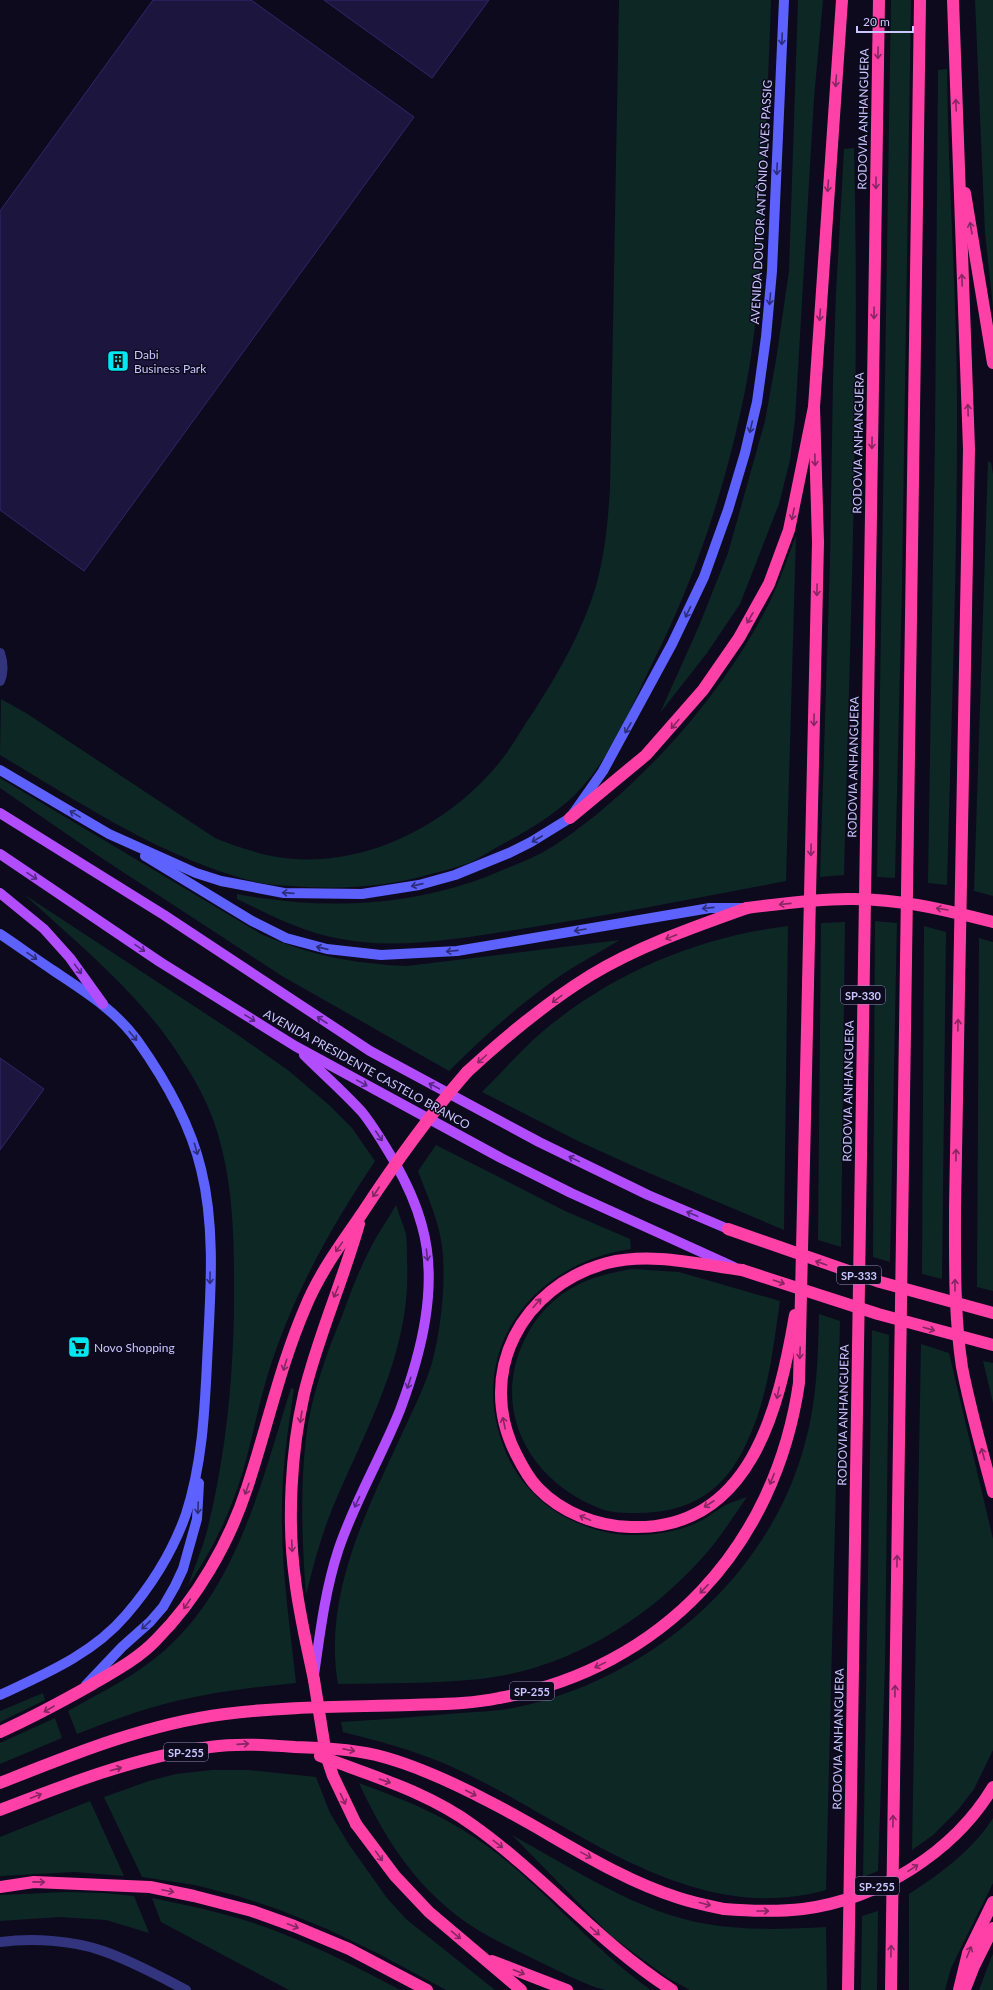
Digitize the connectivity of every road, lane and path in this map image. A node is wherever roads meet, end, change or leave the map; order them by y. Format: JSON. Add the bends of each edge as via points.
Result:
{"nodes":[{"id":1,"x":784,"y":0,"type":"edge"},
{"id":2,"x":842,"y":0,"type":"edge"},
{"id":3,"x":879,"y":0,"type":"edge"},
{"id":4,"x":920,"y":0,"type":"edge"},
{"id":5,"x":953,"y":0,"type":"edge"},
{"id":6,"x":957,"y":144,"type":"junction"},
{"id":7,"x":993,"y":363,"type":"edge"},
{"id":8,"x":814,"y":407,"type":"junction"},
{"id":9,"x":0,"y":653,"type":"edge"},
{"id":10,"x":0,"y":681,"type":"edge"},
{"id":11,"x":0,"y":770,"type":"edge"},
{"id":12,"x":0,"y":813,"type":"edge"},
{"id":13,"x":570,"y":818,"type":"junction"},
{"id":14,"x":109,"y":834,"type":"junction"},
{"id":15,"x":0,"y":854,"type":"edge"},
{"id":16,"x":0,"y":893,"type":"edge"},
{"id":17,"x":747,"y":908,"type":"junction"},
{"id":18,"x":993,"y":922,"type":"edge"},
{"id":19,"x":0,"y":934,"type":"edge"},
{"id":20,"x":103,"y":1004,"type":"junction"},
{"id":21,"x":295,"y":1046,"type":"junction"},
{"id":22,"x":361,"y":1215,"type":"junction"},
{"id":23,"x":728,"y":1229,"type":"joint"},
{"id":24,"x":742,"y":1270,"type":"junction"},
{"id":25,"x":802,"y":1272,"type":"junction"},
{"id":26,"x":993,"y":1313,"type":"edge"},
{"id":27,"x":993,"y":1345,"type":"edge"},
{"id":28,"x":200,"y":1455,"type":"junction"},
{"id":29,"x":993,"y":1492,"type":"edge"},
{"id":30,"x":314,"y":1680,"type":"junction"},
{"id":31,"x":82,"y":1689,"type":"junction"},
{"id":32,"x":0,"y":1695,"type":"edge"},
{"id":33,"x":0,"y":1732,"type":"edge"},
{"id":34,"x":296,"y":1747,"type":"junction"},
{"id":35,"x":0,"y":1783,"type":"edge"},
{"id":36,"x":993,"y":1786,"type":"edge"},
{"id":37,"x":0,"y":1810,"type":"edge"},
{"id":38,"x":0,"y":1887,"type":"edge"},
{"id":39,"x":993,"y":1902,"type":"edge"},
{"id":40,"x":993,"y":1928,"type":"edge"},
{"id":41,"x":0,"y":1942,"type":"edge"},
{"id":42,"x":483,"y":1958,"type":"junction"},
{"id":43,"x":186,"y":1990,"type":"edge"},
{"id":44,"x":427,"y":1990,"type":"edge"},
{"id":45,"x":520,"y":1990,"type":"edge"},
{"id":46,"x":567,"y":1990,"type":"edge"},
{"id":47,"x":672,"y":1990,"type":"edge"},
{"id":48,"x":848,"y":1990,"type":"edge"},
{"id":49,"x":891,"y":1990,"type":"edge"},
{"id":50,"x":959,"y":1990,"type":"edge"},
{"id":51,"x":964,"y":1990,"type":"edge"}],
"edges":[{"from":1,"to":13,"type":"main road","name":"AVENIDA DOUTOR ANTÔNIO ALVES PASSIG","one_way":true,"via":[[772,278],[757,402],[745,453],[704,577],[672,644],[603,771]]},
{"from":2,"to":8,"type":"highway","one_way":true},
{"from":3,"to":48,"type":"highway","name":"RODOVIA ANHANGUERA","number":"SP-330","one_way":true},
{"from":49,"to":4,"type":"highway","one_way":true},
{"from":6,"to":5,"type":"highway","one_way":true},
{"from":7,"to":6,"type":"highway","one_way":true},
{"from":29,"to":6,"type":"highway","one_way":true,"via":[[965,1378],[955,1291],[969,449]]},
{"from":8,"to":13,"type":"highway","one_way":true,"via":[[789,530],[769,584],[739,638],[703,690],[646,755]]},
{"from":8,"to":25,"type":"highway","one_way":true,"via":[[818,542]]},
{"from":9,"to":10,"type":"street","via":[[3,661]]},
{"from":14,"to":11,"type":"main road","one_way":true},
{"from":23,"to":12,"type":"main road","name":"AVENIDA PRESIDENTE CASTELO BRANCO","one_way":true,"via":[[648,1195],[539,1142],[370,1051]]},
{"from":13,"to":14,"type":"main road","one_way":true,"via":[[509,853],[455,875],[388,891],[355,894],[284,893],[252,889],[196,873]]},
{"from":17,"to":14,"type":"main road","one_way":true,"via":[[710,908],[457,950],[388,955],[351,952],[306,944],[269,930]]},
{"from":15,"to":21,"type":"main road","name":"AVENIDA PRESIDENTE CASTELO BRANCO","one_way":true,"via":[[160,962]]},
{"from":16,"to":20,"type":"main road","one_way":true,"via":[[44,929],[70,958]]},
{"from":18,"to":17,"type":"highway","one_way":true,"bridge":true,"via":[[949,910],[878,900],[824,900]]},
{"from":17,"to":22,"type":"highway","one_way":true,"bridge":true,"via":[[660,942],[591,975],[497,1045],[467,1072],[434,1109],[399,1156]]},
{"from":19,"to":20,"type":"main road","one_way":true},
{"from":20,"to":28,"type":"main road","one_way":true,"via":[[136,1038],[157,1071],[194,1143],[202,1170],[208,1202],[210,1293]]},
{"from":21,"to":24,"type":"main road","name":"AVENIDA PRESIDENTE CASTELO BRANCO","one_way":true,"via":[[501,1158],[571,1193]]},
{"from":21,"to":30,"type":"main road","one_way":true,"via":[[362,1113],[380,1137],[407,1184],[423,1227],[428,1257],[426,1311],[420,1346],[400,1411],[353,1510],[338,1551],[329,1583]]},
{"from":22,"to":30,"type":"highway","one_way":true,"via":[[304,1395],[292,1486],[295,1579]]},
{"from":22,"to":31,"type":"highway","one_way":true,"via":[[327,1264],[305,1308],[291,1345],[247,1490],[227,1538],[204,1579],[184,1608],[155,1641],[121,1667]]},
{"from":26,"to":23,"type":"highway","number":"SP-333","one_way":true,"bridge":true,"via":[[880,1282]]},
{"from":25,"to":24,"type":"highway","one_way":true,"via":[[777,1400],[768,1425],[742,1475],[726,1492],[697,1512],[676,1521],[620,1527],[591,1521],[557,1503],[537,1488],[511,1445],[505,1428],[501,1395],[504,1364],[510,1346],[517,1329],[538,1302],[577,1274],[624,1260],[663,1259]]},
{"from":24,"to":27,"type":"highway","number":"SP-333","one_way":true,"bridge":true,"via":[[878,1314]]},
{"from":25,"to":35,"type":"highway","number":"SP-255","one_way":true,"via":[[799,1383],[796,1405],[791,1430],[768,1489],[740,1544],[722,1569],[676,1616],[637,1645],[596,1667],[549,1686],[498,1699],[425,1704],[291,1707],[222,1714],[126,1736]]},
{"from":28,"to":31,"type":"main road","one_way":true,"via":[[197,1519],[183,1569],[175,1586],[163,1607],[150,1622]]},
{"from":28,"to":32,"type":"main road","via":[[185,1517],[167,1556],[125,1617],[80,1654],[58,1668]]},
{"from":30,"to":42,"type":"highway","one_way":true,"bridge":true,"via":[[326,1754],[333,1776],[356,1824],[395,1876],[430,1912]]},
{"from":31,"to":33,"type":"highway","one_way":true,"via":[[40,1714]]},
{"from":34,"to":36,"type":"highway","number":"SP-255","one_way":true,"bridge":true,"via":[[337,1748],[376,1756],[434,1775],[640,1882],[679,1898],[724,1909],[803,1909],[842,1900],[898,1878],[925,1860],[960,1830]]},
{"from":37,"to":34,"type":"highway","number":"SP-255","one_way":true,"via":[[79,1780],[168,1755],[210,1747],[249,1744]]},
{"from":34,"to":47,"type":"highway","one_way":true,"via":[[404,1788],[473,1825],[506,1850],[617,1951]]},
{"from":38,"to":44,"type":"highway","one_way":true,"via":[[34,1882],[135,1886],[194,1896],[252,1911],[294,1926],[349,1949]]},
{"from":50,"to":39,"type":"highway","one_way":true,"via":[[968,1953]]},
{"from":40,"to":51,"type":"highway"},
{"from":41,"to":43,"type":"street","via":[[69,1943],[102,1950]]},
{"from":42,"to":45,"type":"highway"},
{"from":42,"to":46,"type":"highway","one_way":true}]}
